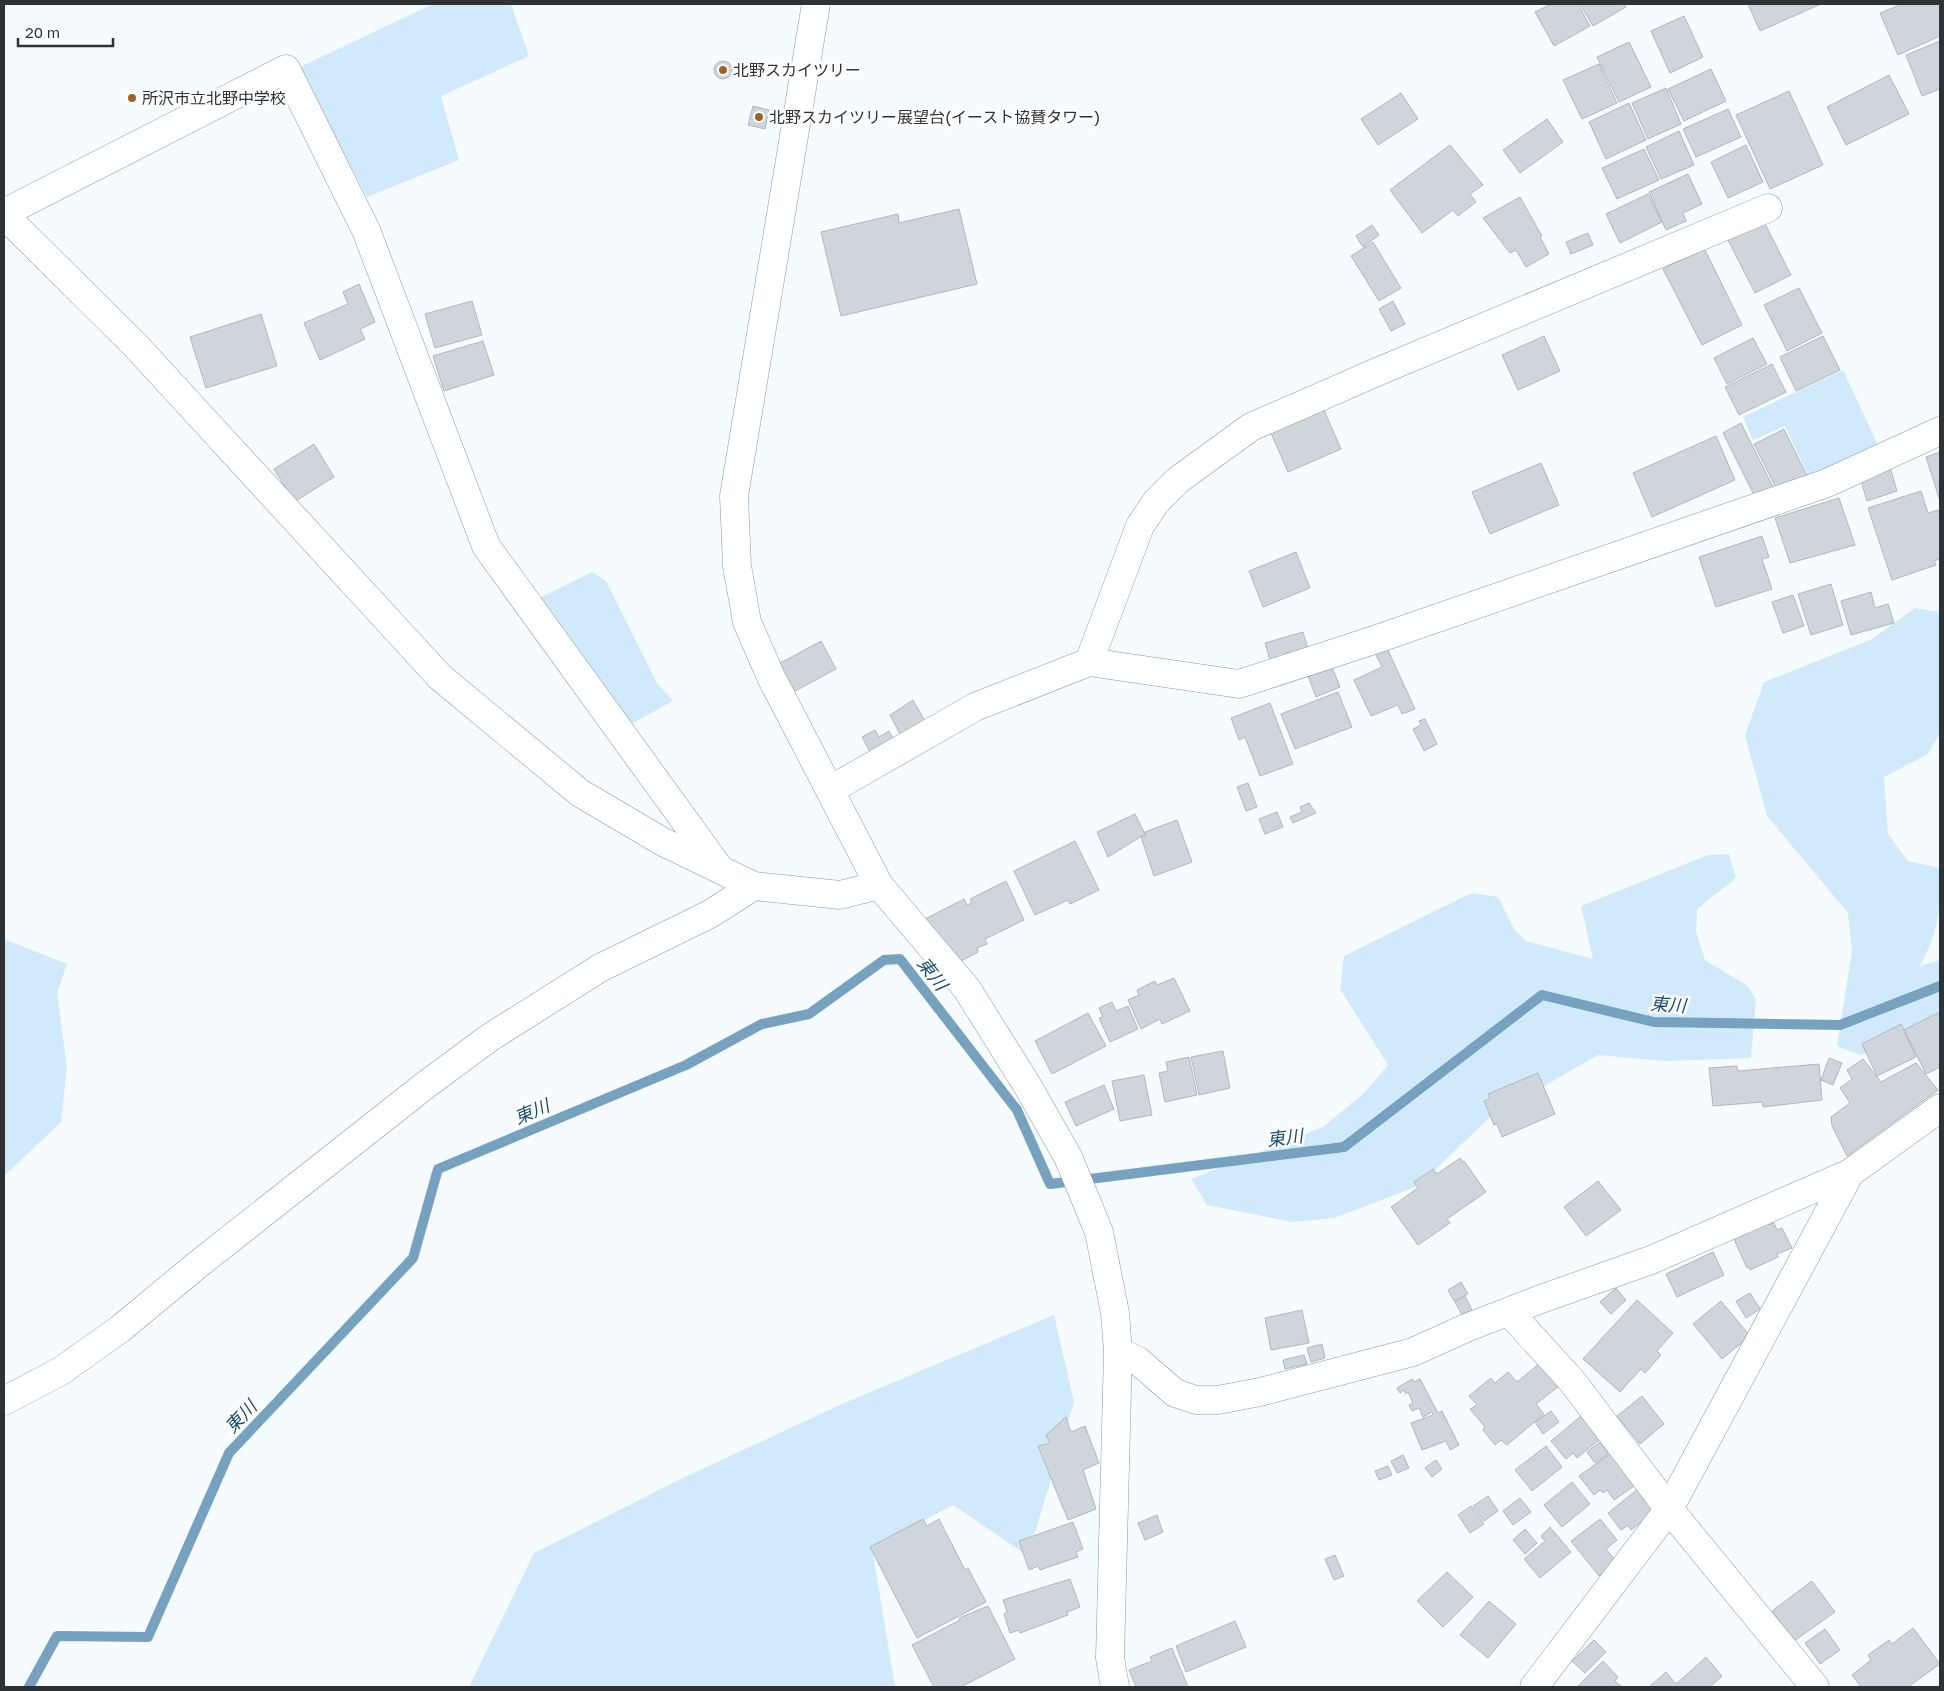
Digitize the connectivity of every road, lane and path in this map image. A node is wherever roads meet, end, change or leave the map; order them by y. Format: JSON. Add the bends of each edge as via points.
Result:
{"nodes":[{"id":1,"x":816,"y":4,"type":"edge"},
{"id":2,"x":1768,"y":208,"type":"dead end"},
{"id":3,"x":4,"y":214,"type":"edge"},
{"id":4,"x":1940,"y":432,"type":"edge"},
{"id":5,"x":1089,"y":662,"type":"junction"},
{"id":6,"x":830,"y":790,"type":"junction"},
{"id":7,"x":719,"y":868,"type":"junction"},
{"id":8,"x":879,"y":885,"type":"junction"},
{"id":9,"x":754,"y":886,"type":"junction"},
{"id":10,"x":1940,"y":1108,"type":"edge"},
{"id":11,"x":1850,"y":1173,"type":"junction"},
{"id":12,"x":1509,"y":1312,"type":"junction"},
{"id":13,"x":1118,"y":1352,"type":"junction"},
{"id":14,"x":4,"y":1401,"type":"edge"},
{"id":15,"x":1669,"y":1509,"type":"junction"},
{"id":16,"x":1115,"y":1687,"type":"edge"},
{"id":17,"x":1534,"y":1687,"type":"edge"},
{"id":18,"x":1814,"y":1687,"type":"edge"}],
"edges":[{"from":1,"to":6,"type":"street","via":[[734,496],[737,566],[747,622],[771,677]]},
{"from":2,"to":5,"type":"street","via":[[1251,427],[1178,480],[1156,502],[1140,526]]},
{"from":3,"to":7,"type":"street","via":[[149,360],[440,676],[580,793],[663,842]]},
{"from":3,"to":7,"type":"street","via":[[286,69],[366,230],[486,546]]},
{"from":4,"to":5,"type":"street","via":[[1817,487],[1240,684]]},
{"from":5,"to":6,"type":"street","via":[[975,708]]},
{"from":6,"to":8,"type":"street"},
{"from":7,"to":9,"type":"street"},
{"from":8,"to":9,"type":"street","via":[[840,895]]},
{"from":8,"to":13,"type":"street","via":[[967,988],[1075,1173],[1099,1232],[1109,1273]]},
{"from":9,"to":14,"type":"street","via":[[710,914],[600,968],[489,1038],[422,1087],[120,1329],[61,1371]]},
{"from":10,"to":11,"type":"street"},
{"from":11,"to":12,"type":"street","via":[[1651,1260]]},
{"from":11,"to":15,"type":"street"},
{"from":12,"to":13,"type":"street","via":[[1413,1352],[1218,1400],[1196,1400],[1174,1393],[1137,1360]]},
{"from":12,"to":15,"type":"street","via":[[1572,1381]]},
{"from":13,"to":16,"type":"street","via":[[1110,1658]]},
{"from":15,"to":17,"type":"street"},
{"from":15,"to":18,"type":"street"}]}
